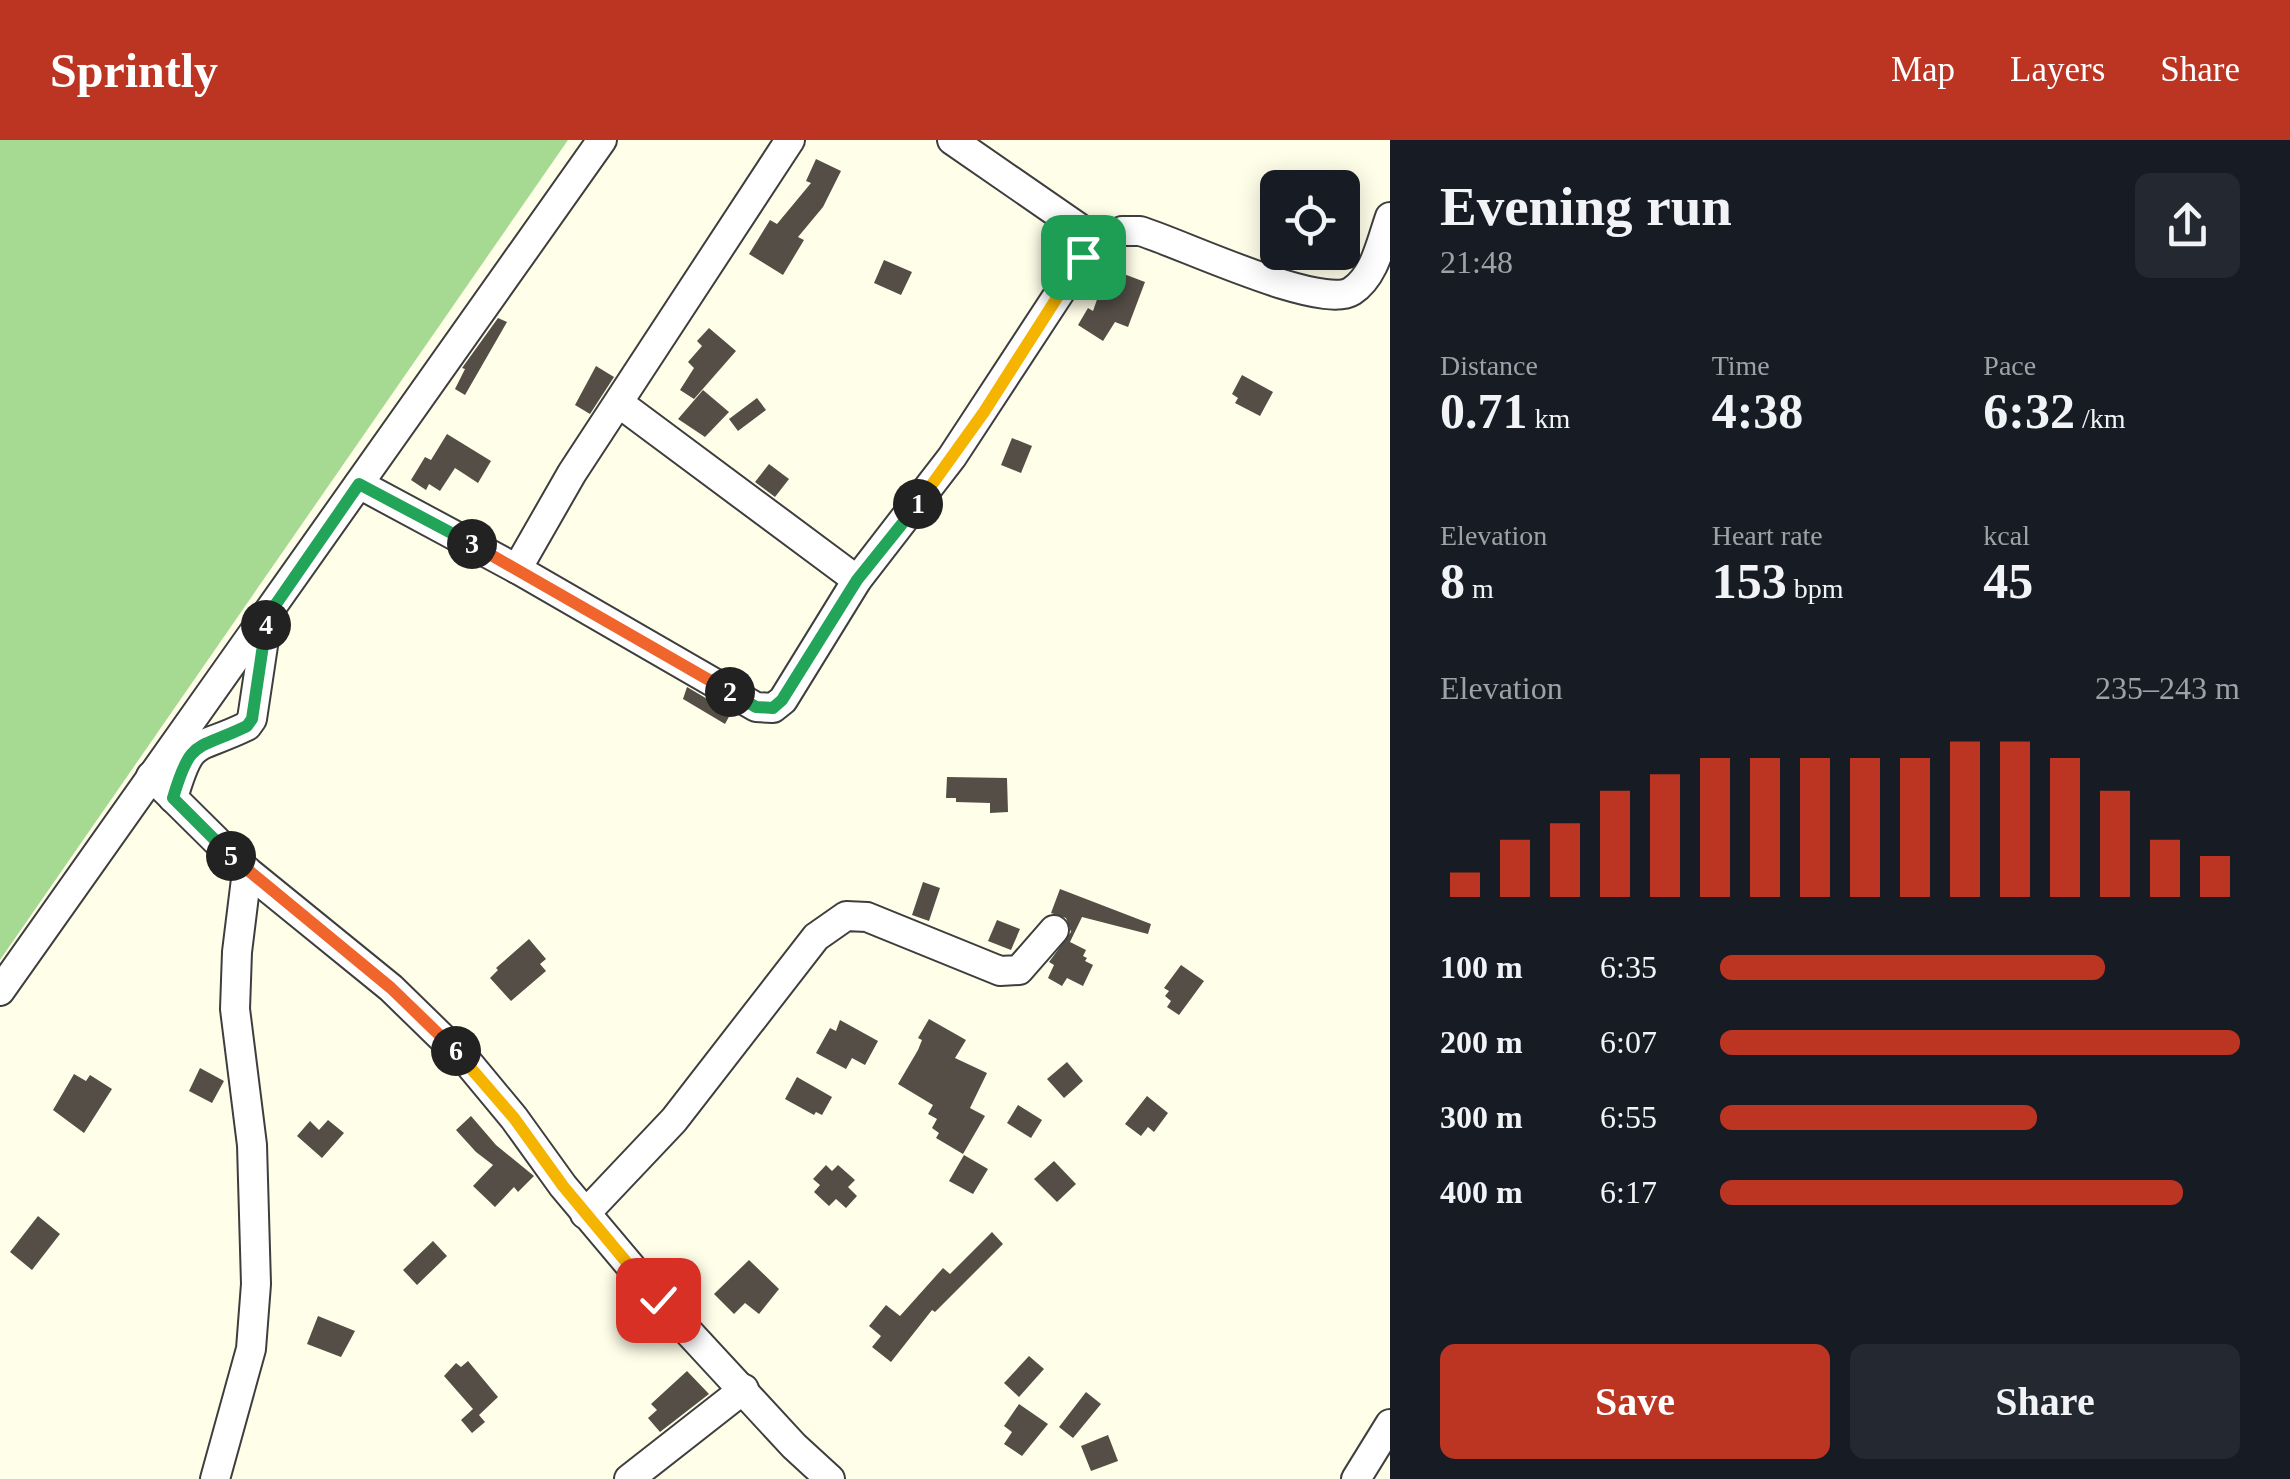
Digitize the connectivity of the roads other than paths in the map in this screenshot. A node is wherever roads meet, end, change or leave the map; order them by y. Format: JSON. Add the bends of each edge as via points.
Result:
{"nodes":[{"id":1,"x":602,"y":140,"type":"edge"},
{"id":2,"x":790,"y":140,"type":"edge"},
{"id":3,"x":952,"y":140,"type":"edge"},
{"id":4,"x":1390,"y":217,"type":"edge"},
{"id":5,"x":1098,"y":241,"type":"junction"},
{"id":6,"x":619,"y":402,"type":"junction"},
{"id":7,"x":359,"y":484,"type":"junction"},
{"id":8,"x":517,"y":569,"type":"junction"},
{"id":9,"x":857,"y":580,"type":"junction"},
{"id":10,"x":267,"y":617,"type":"junction"},
{"id":11,"x":151,"y":776,"type":"junction"},
{"id":12,"x":173,"y":798,"type":"junction"},
{"id":13,"x":246,"y":871,"type":"junction"},
{"id":14,"x":1054,"y":930,"type":"dead end"},
{"id":15,"x":0,"y":990,"type":"edge"},
{"id":16,"x":585,"y":1214,"type":"junction"},
{"id":17,"x":744,"y":1389,"type":"junction"},
{"id":18,"x":1390,"y":1424,"type":"edge"},
{"id":19,"x":215,"y":1479,"type":"edge"},
{"id":20,"x":629,"y":1479,"type":"edge"},
{"id":21,"x":830,"y":1479,"type":"edge"},
{"id":22,"x":1356,"y":1479,"type":"edge"}],
"edges":[{"from":1,"to":7,"type":"street"},
{"from":2,"to":6,"type":"street"},
{"from":3,"to":5,"type":"street"},
{"from":4,"to":5,"type":"street","via":[[1370,272],[1341,297],[1266,278],[1140,231]]},
{"from":5,"to":9,"type":"street","via":[[952,458]]},
{"from":6,"to":8,"type":"street"},
{"from":6,"to":9,"type":"street"},
{"from":7,"to":8,"type":"street"},
{"from":7,"to":10,"type":"street"},
{"from":8,"to":9,"type":"street","via":[[756,707],[773,708]]},
{"from":10,"to":11,"type":"street"},
{"from":10,"to":12,"type":"street","via":[[252,719],[193,749]]},
{"from":11,"to":12,"type":"street"},
{"from":11,"to":15,"type":"street"},
{"from":12,"to":13,"type":"street"},
{"from":13,"to":16,"type":"street","via":[[448,1043]]},
{"from":13,"to":19,"type":"street","via":[[236,1008],[252,1145],[256,1284],[250,1349]]},
{"from":14,"to":16,"type":"street","via":[[1020,970],[1000,971],[866,917],[846,916],[816,936],[674,1120]]},
{"from":16,"to":17,"type":"street"},
{"from":17,"to":20,"type":"street"},
{"from":17,"to":21,"type":"street"},
{"from":18,"to":22,"type":"street"}]}
